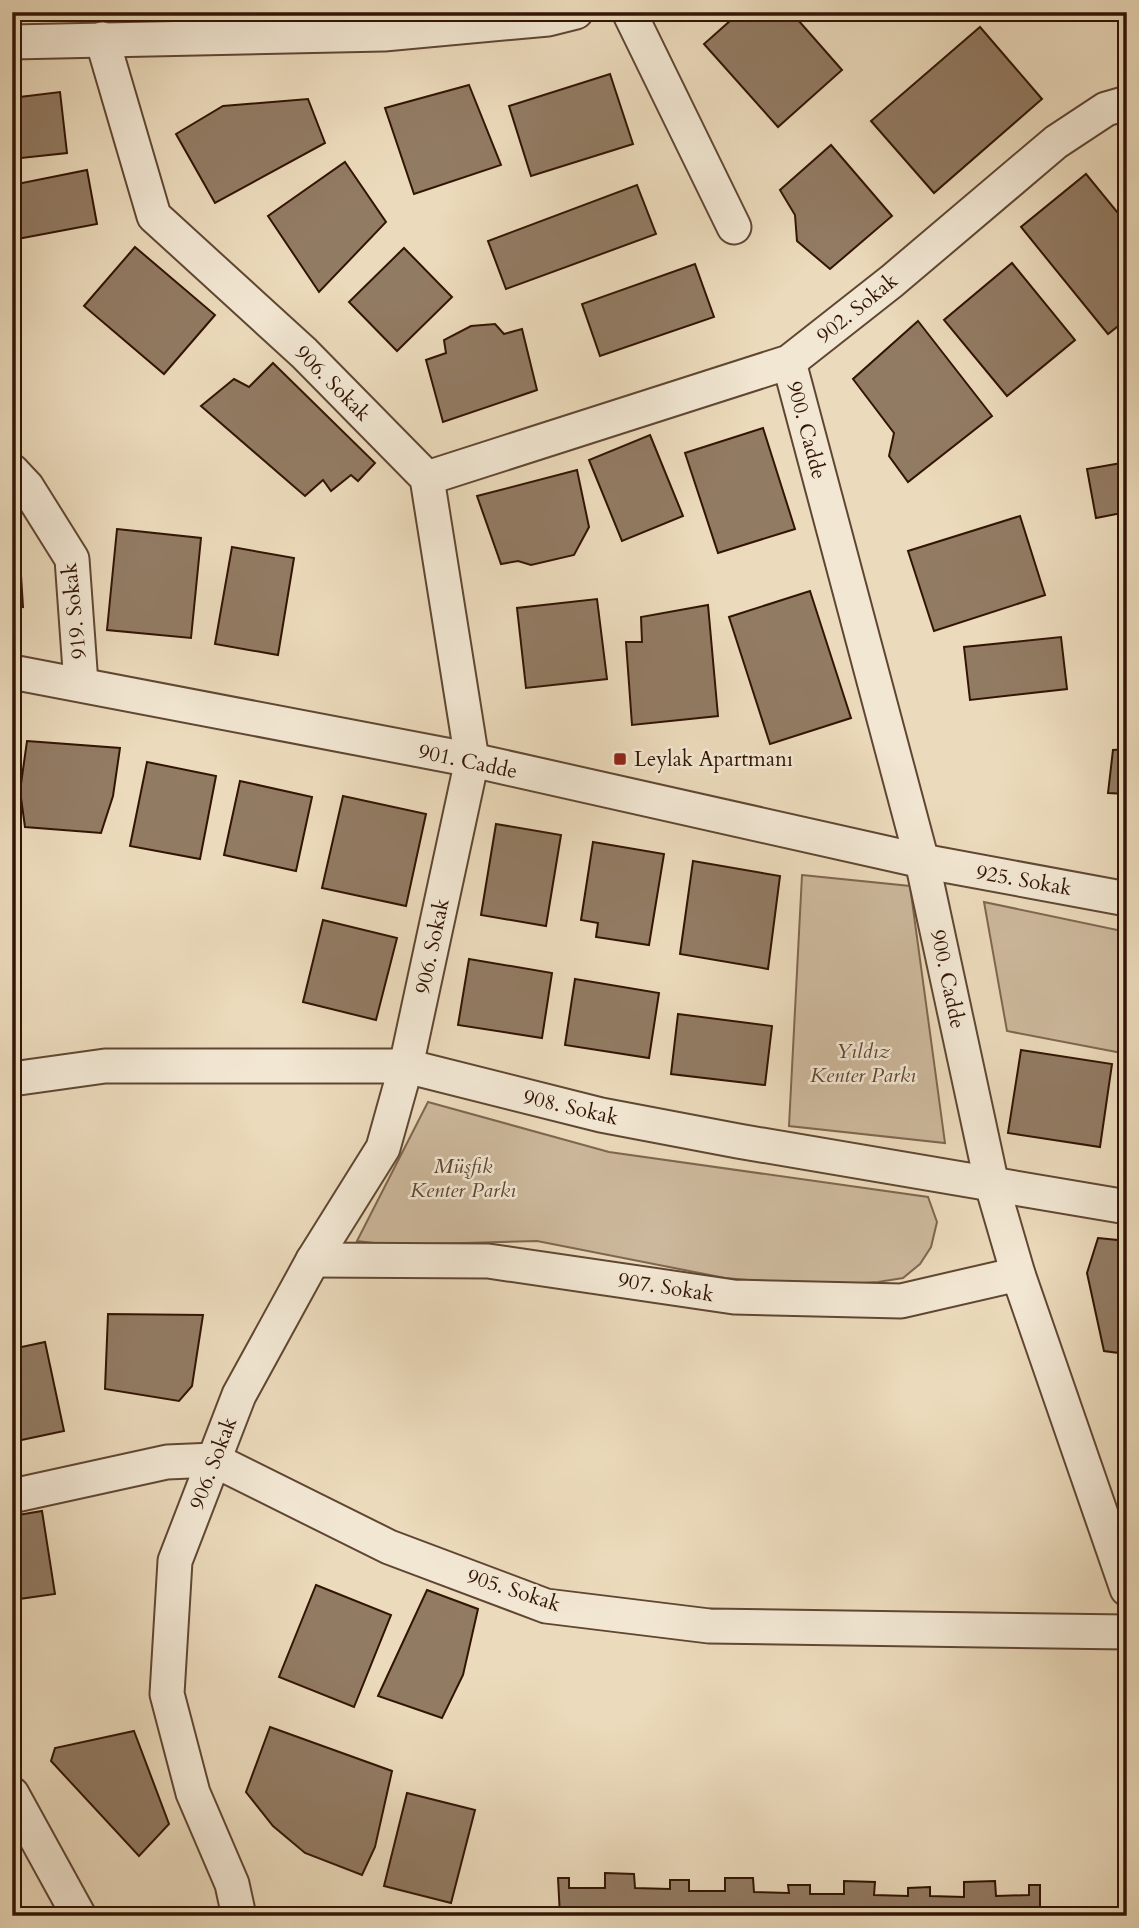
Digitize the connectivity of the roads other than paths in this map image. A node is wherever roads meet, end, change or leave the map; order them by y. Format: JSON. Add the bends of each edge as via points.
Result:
{"nodes":[{"id":1,"x":576,"y":12,"type":"edge"},
{"id":2,"x":629,"y":12,"type":"edge"},
{"id":3,"x":102,"y":39,"type":"junction"},
{"id":4,"x":12,"y":42,"type":"edge"},
{"id":5,"x":1127,"y":103,"type":"edge"},
{"id":6,"x":734,"y":227,"type":"dead end"},
{"id":7,"x":789,"y":362,"type":"junction"},
{"id":8,"x":12,"y":471,"type":"edge"},
{"id":9,"x":427,"y":478,"type":"junction"},
{"id":10,"x":12,"y":672,"type":"edge"},
{"id":11,"x":81,"y":684,"type":"junction"},
{"id":12,"x":472,"y":761,"type":"junction"},
{"id":13,"x":922,"y":861,"type":"junction"},
{"id":14,"x":1127,"y":899,"type":"edge"},
{"id":15,"x":406,"y":1066,"type":"junction"},
{"id":16,"x":12,"y":1079,"type":"edge"},
{"id":17,"x":992,"y":1185,"type":"junction"},
{"id":18,"x":1127,"y":1207,"type":"edge"},
{"id":19,"x":313,"y":1260,"type":"junction"},
{"id":20,"x":1018,"y":1274,"type":"junction"},
{"id":21,"x":214,"y":1460,"type":"junction"},
{"id":22,"x":12,"y":1496,"type":"edge"},
{"id":23,"x":1127,"y":1589,"type":"edge"},
{"id":24,"x":1127,"y":1632,"type":"edge"},
{"id":25,"x":12,"y":1794,"type":"edge"},
{"id":26,"x":79,"y":1916,"type":"edge"},
{"id":27,"x":239,"y":1916,"type":"edge"}],
"edges":[{"from":1,"to":3,"type":"street","via":[[548,19],[384,34]]},
{"from":2,"to":6,"type":"street"},
{"from":3,"to":4,"type":"street"},
{"from":3,"to":9,"type":"street","name":"906. Sokak","via":[[153,216],[304,353]]},
{"from":5,"to":7,"type":"street","name":"902. Sokak","via":[[1106,109],[1056,142]]},
{"from":7,"to":9,"type":"street","name":"902. Sokak"},
{"from":7,"to":13,"type":"street","name":"900. Cadde"},
{"from":8,"to":11,"type":"street","name":"919. Sokak","via":[[72,559]]},
{"from":9,"to":12,"type":"street","name":"906. Sokak"},
{"from":10,"to":11,"type":"street","name":"901. Cadde"},
{"from":11,"to":12,"type":"street","name":"901. Cadde"},
{"from":12,"to":13,"type":"street","name":"901. Cadde"},
{"from":12,"to":15,"type":"street","name":"906. Sokak"},
{"from":13,"to":14,"type":"street","name":"925. Sokak"},
{"from":13,"to":17,"type":"street","name":"900. Cadde"},
{"from":15,"to":16,"type":"street","name":"908. Sokak","via":[[105,1066]]},
{"from":15,"to":17,"type":"street","name":"908. Sokak","via":[[601,1115]]},
{"from":15,"to":19,"type":"street","name":"906. Sokak","via":[[383,1148]]},
{"from":17,"to":18,"type":"street","name":"908. Sokak"},
{"from":17,"to":20,"type":"street","name":"900. Cadde"},
{"from":19,"to":20,"type":"street","name":"907. Sokak","via":[[488,1262],[734,1297],[873,1301],[901,1301]]},
{"from":19,"to":21,"type":"street","name":"906. Sokak","via":[[239,1395]]},
{"from":20,"to":23,"type":"street","name":"900. Cadde"},
{"from":21,"to":22,"type":"street","name":"905. Sokak","via":[[167,1462]]},
{"from":21,"to":24,"type":"street","name":"905. Sokak","via":[[389,1547],[546,1605],[709,1626]]},
{"from":21,"to":27,"type":"street","name":"906. Sokak","via":[[174,1561],[167,1694],[193,1793],[232,1884]]},
{"from":25,"to":26,"type":"street"}]}
